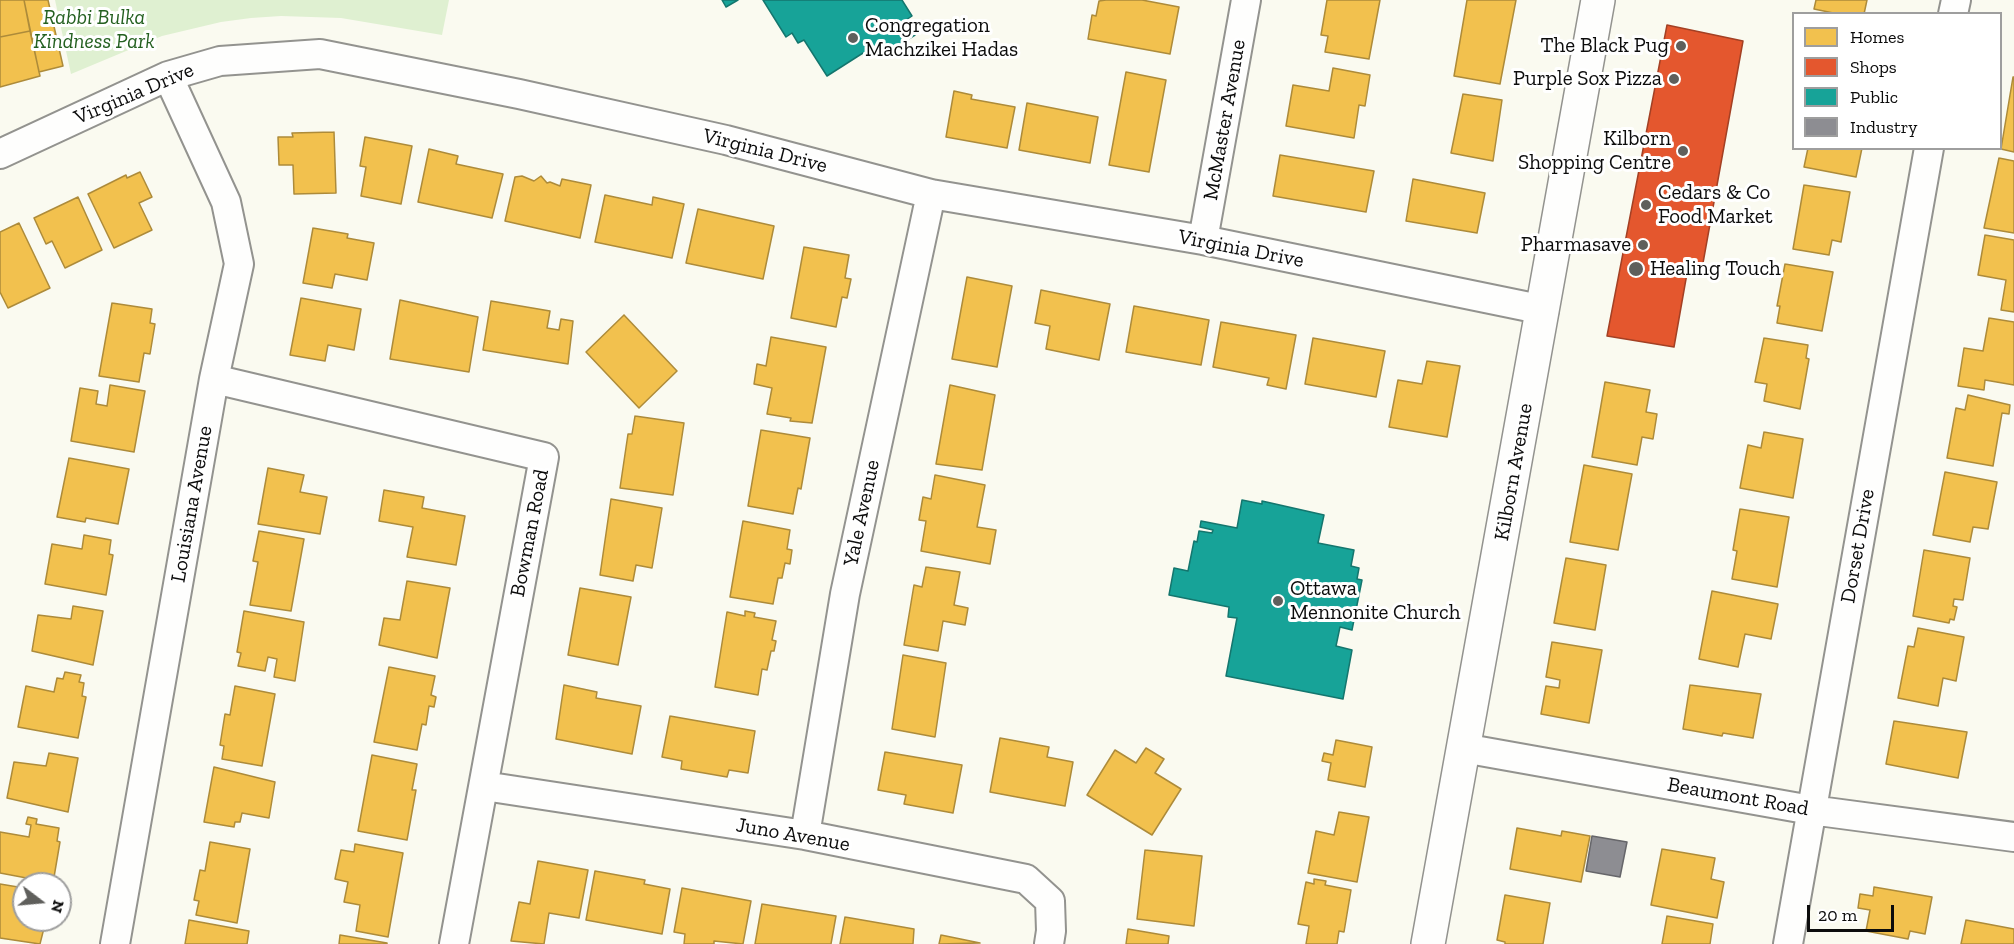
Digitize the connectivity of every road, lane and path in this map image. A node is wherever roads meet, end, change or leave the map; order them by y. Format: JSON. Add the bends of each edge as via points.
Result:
{"nodes":[{"id":1,"x":1246,"y":0,"type":"edge"},
{"id":2,"x":1598,"y":0,"type":"edge"},
{"id":3,"x":168,"y":76,"type":"junction"},
{"id":4,"x":1929,"y":150,"type":"edge"},
{"id":5,"x":0,"y":154,"type":"edge"},
{"id":6,"x":931,"y":194,"type":"junction"},
{"id":7,"x":1203,"y":240,"type":"junction"},
{"id":8,"x":1544,"y":310,"type":"junction"},
{"id":9,"x":214,"y":379,"type":"junction"},
{"id":10,"x":1463,"y":748,"type":"junction"},
{"id":11,"x":484,"y":786,"type":"junction"},
{"id":12,"x":1811,"y":810,"type":"junction"},
{"id":13,"x":805,"y":835,"type":"junction"},
{"id":14,"x":2014,"y":837,"type":"edge"},
{"id":15,"x":116,"y":944,"type":"edge"},
{"id":16,"x":454,"y":944,"type":"edge"},
{"id":17,"x":1049,"y":944,"type":"edge"},
{"id":18,"x":1428,"y":944,"type":"edge"},
{"id":19,"x":1788,"y":944,"type":"edge"}],
"edges":[{"from":1,"to":7,"type":"street","name":"McMaster Avenue"},
{"from":2,"to":8,"type":"street","name":"Kilborn Avenue"},
{"from":3,"to":5,"type":"street","name":"Virginia Drive"},
{"from":3,"to":6,"type":"street","name":"Virginia Drive","via":[[220,61],[320,54],[726,140]]},
{"from":3,"to":9,"type":"street","name":"Louisiana Avenue","via":[[226,202],[239,264]]},
{"from":4,"to":12,"type":"street","name":"Dorset Drive"},
{"from":6,"to":7,"type":"street","name":"Virginia Drive"},
{"from":6,"to":13,"type":"street","name":"Yale Avenue","via":[[845,594]]},
{"from":7,"to":8,"type":"street","name":"Virginia Drive"},
{"from":8,"to":10,"type":"street","name":"Kilborn Avenue"},
{"from":9,"to":11,"type":"street","name":"Bowman Road","via":[[544,457]]},
{"from":9,"to":15,"type":"street","name":"Louisiana Avenue"},
{"from":10,"to":12,"type":"street","name":"Beaumont Road"},
{"from":10,"to":18,"type":"street","name":"Kilborn Avenue"},
{"from":11,"to":13,"type":"street","name":"Juno Avenue"},
{"from":11,"to":16,"type":"street","name":"Bowman Road"},
{"from":12,"to":14,"type":"street","name":"Beaumont Road"},
{"from":12,"to":19,"type":"street","name":"Dorset Drive"},
{"from":13,"to":17,"type":"street","name":"Juno Avenue","via":[[1026,879],[1050,901]]}]}
